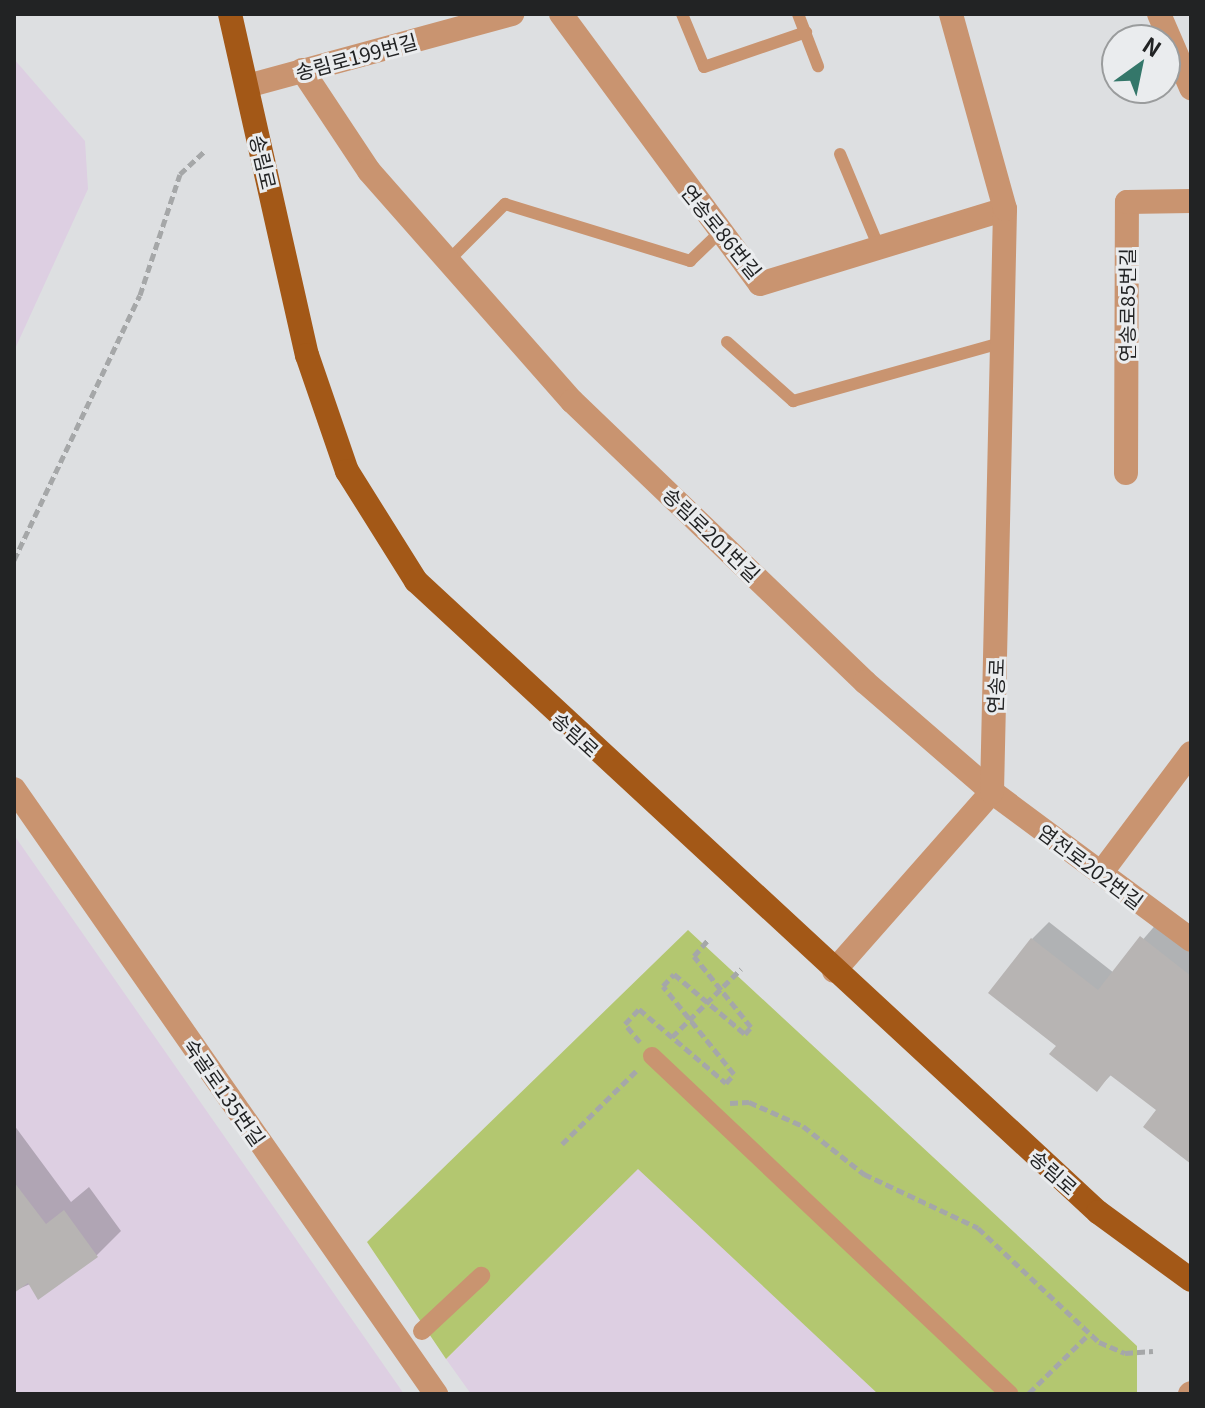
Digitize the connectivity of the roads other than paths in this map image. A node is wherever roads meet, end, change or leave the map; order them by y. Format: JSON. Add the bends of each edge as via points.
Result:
{"nodes":[{"id":1,"x":230,"y":14,"type":"edge"},
{"id":2,"x":512,"y":14,"type":"edge"},
{"id":3,"x":561,"y":14,"type":"edge"},
{"id":4,"x":682,"y":14,"type":"edge"},
{"id":5,"x":798,"y":14,"type":"edge"},
{"id":6,"x":951,"y":14,"type":"edge"},
{"id":7,"x":1159,"y":14,"type":"edge"},
{"id":8,"x":806,"y":32,"type":"junction"},
{"id":9,"x":818,"y":66,"type":"dead end"},
{"id":10,"x":302,"y":70,"type":"junction"},
{"id":11,"x":247,"y":86,"type":"junction"},
{"id":12,"x":1191,"y":88,"type":"edge"},
{"id":13,"x":840,"y":154,"type":"dead end"},
{"id":14,"x":1191,"y":201,"type":"edge"},
{"id":15,"x":1005,"y":209,"type":"junction"},
{"id":16,"x":719,"y":233,"type":"junction"},
{"id":17,"x":877,"y":243,"type":"junction"},
{"id":18,"x":450,"y":259,"type":"junction"},
{"id":19,"x":727,"y":342,"type":"dead end"},
{"id":20,"x":1005,"y":342,"type":"junction"},
{"id":21,"x":1126,"y":473,"type":"dead end"},
{"id":22,"x":1191,"y":753,"type":"edge"},
{"id":23,"x":14,"y":789,"type":"edge"},
{"id":24,"x":992,"y":792,"type":"junction"},
{"id":25,"x":1101,"y":873,"type":"junction"},
{"id":26,"x":1191,"y":940,"type":"edge"},
{"id":27,"x":834,"y":971,"type":"junction"},
{"id":28,"x":652,"y":1056,"type":"road end"},
{"id":29,"x":481,"y":1276,"type":"dead end"},
{"id":30,"x":1191,"y":1280,"type":"edge"},
{"id":31,"x":422,"y":1331,"type":"dead end"},
{"id":32,"x":436,"y":1394,"type":"edge"},
{"id":33,"x":1010,"y":1394,"type":"edge"}],
"edges":[{"from":1,"to":11,"type":"main road","name":"송림로"},
{"from":2,"to":10,"type":"street","name":"송림로199번길"},
{"from":3,"to":16,"type":"street","name":"연송로86번길"},
{"from":4,"to":8,"type":"lane","via":[[704,67]]},
{"from":5,"to":8,"type":"lane"},
{"from":6,"to":15,"type":"street","name":"연송로"},
{"from":7,"to":12,"type":"street"},
{"from":8,"to":9,"type":"lane"},
{"from":10,"to":11,"type":"street","name":"송림로199번길"},
{"from":10,"to":18,"type":"street","name":"송림로201번길","via":[[369,171]]},
{"from":11,"to":27,"type":"main road","name":"송림로","via":[[307,355],[347,471],[416,581]]},
{"from":13,"to":17,"type":"lane"},
{"from":14,"to":21,"type":"street","name":"연송로85번길","via":[[1127,202]]},
{"from":15,"to":17,"type":"street","name":"연송로86번길"},
{"from":15,"to":20,"type":"street","name":"연송로"},
{"from":16,"to":17,"type":"street","name":"연송로86번길","via":[[760,284]]},
{"from":16,"to":18,"type":"lane","via":[[690,261],[505,204]]},
{"from":18,"to":24,"type":"street","name":"송림로201번길","via":[[572,401],[865,682]]},
{"from":19,"to":20,"type":"lane","via":[[793,401]]},
{"from":20,"to":24,"type":"street","name":"연송로"},
{"from":22,"to":25,"type":"street"},
{"from":23,"to":32,"type":"street","name":"숙골로135번길"},
{"from":24,"to":25,"type":"street","name":"염전로202번길"},
{"from":24,"to":27,"type":"street"},
{"from":25,"to":26,"type":"street","name":"염전로202번길"},
{"from":27,"to":30,"type":"main road","name":"송림로","via":[[1107,1220]]},
{"from":28,"to":33,"type":"street"},
{"from":29,"to":31,"type":"street"}]}
